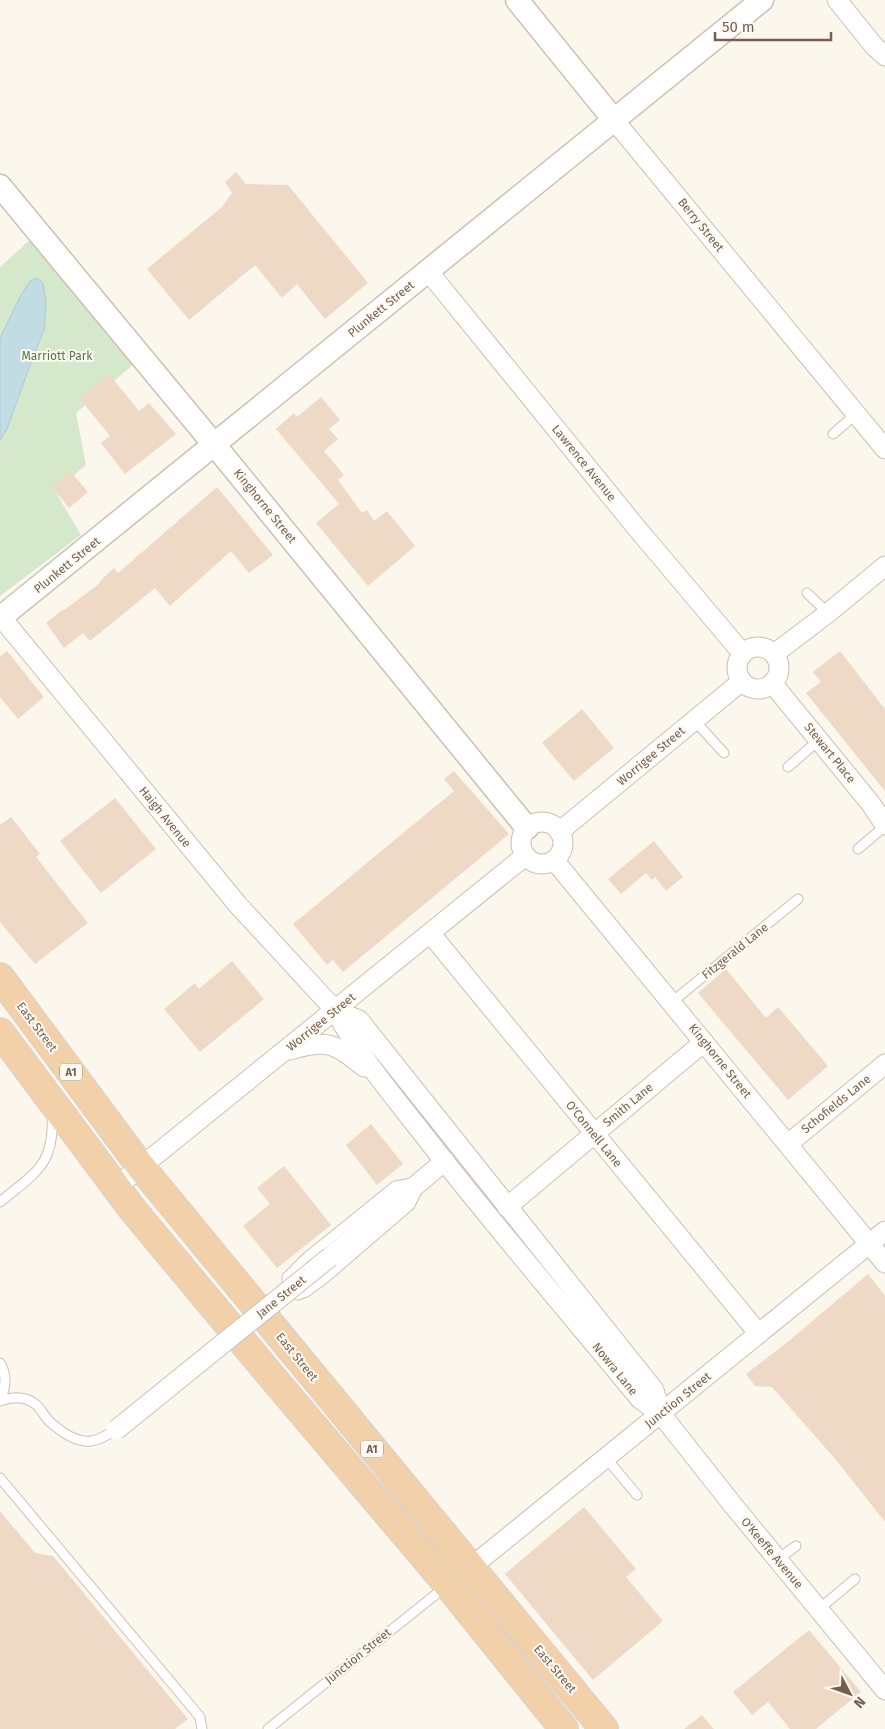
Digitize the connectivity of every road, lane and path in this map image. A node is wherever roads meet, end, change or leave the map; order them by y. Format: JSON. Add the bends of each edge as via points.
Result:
{"nodes":[{"id":1,"x":516,"y":0,"type":"edge"},
{"id":2,"x":762,"y":0,"type":"edge"},
{"id":3,"x":837,"y":0,"type":"edge"},
{"id":4,"x":885,"y":56,"type":"edge"},
{"id":5,"x":614,"y":120,"type":"junction"},
{"id":6,"x":0,"y":186,"type":"edge"},
{"id":7,"x":428,"y":271,"type":"junction"},
{"id":8,"x":856,"y":414,"type":"junction"},
{"id":9,"x":833,"y":434,"type":"dead end"},
{"id":10,"x":214,"y":446,"type":"junction"},
{"id":11,"x":885,"y":449,"type":"edge"},
{"id":12,"x":885,"y":566,"type":"edge"},
{"id":13,"x":807,"y":593,"type":"dead end"},
{"id":14,"x":828,"y":614,"type":"junction"},
{"id":15,"x":1,"y":618,"type":"edge"},
{"id":16,"x":743,"y":654,"type":"junction"},
{"id":17,"x":774,"y":654,"type":"junction"},
{"id":18,"x":742,"y":681,"type":"junction"},
{"id":19,"x":772,"y":683,"type":"junction"},
{"id":20,"x":694,"y":720,"type":"junction"},
{"id":21,"x":819,"y":740,"type":"junction"},
{"id":22,"x":724,"y":753,"type":"dead end"},
{"id":23,"x":788,"y":767,"type":"dead end"},
{"id":24,"x":885,"y":826,"type":"edge"},
{"id":25,"x":527,"y":828,"type":"junction"},
{"id":26,"x":560,"y":832,"type":"junction"},
{"id":27,"x":858,"y":849,"type":"dead end"},
{"id":28,"x":525,"y":856,"type":"junction"},
{"id":29,"x":554,"y":860,"type":"junction"},
{"id":30,"x":798,"y":899,"type":"dead end"},
{"id":31,"x":430,"y":933,"type":"junction"},
{"id":32,"x":0,"y":977,"type":"edge"},
{"id":33,"x":672,"y":1002,"type":"junction"},
{"id":34,"x":335,"y":1010,"type":"junction"},
{"id":35,"x":0,"y":1032,"type":"edge"},
{"id":36,"x":704,"y":1042,"type":"junction"},
{"id":37,"x":284,"y":1052,"type":"junction"},
{"id":38,"x":885,"y":1064,"type":"edge"},
{"id":39,"x":381,"y":1080,"type":"junction"},
{"id":40,"x":51,"y":1101,"type":"junction"},
{"id":41,"x":433,"y":1113,"type":"junction"},
{"id":42,"x":594,"y":1134,"type":"junction"},
{"id":43,"x":788,"y":1144,"type":"junction"},
{"id":44,"x":444,"y":1161,"type":"junction"},
{"id":45,"x":141,"y":1167,"type":"junction"},
{"id":46,"x":486,"y":1180,"type":"junction"},
{"id":47,"x":422,"y":1181,"type":"junction"},
{"id":48,"x":116,"y":1187,"type":"junction"},
{"id":49,"x":0,"y":1202,"type":"edge"},
{"id":50,"x":507,"y":1207,"type":"junction"},
{"id":51,"x":885,"y":1231,"type":"edge"},
{"id":52,"x":869,"y":1244,"type":"junction"},
{"id":53,"x":885,"y":1263,"type":"edge"},
{"id":54,"x":759,"y":1334,"type":"junction"},
{"id":55,"x":1,"y":1365,"type":"edge"},
{"id":56,"x":0,"y":1400,"type":"edge"},
{"id":57,"x":661,"y":1414,"type":"junction"},
{"id":58,"x":116,"y":1430,"type":"joint"},
{"id":59,"x":606,"y":1458,"type":"junction"},
{"id":60,"x":0,"y":1478,"type":"edge"},
{"id":61,"x":637,"y":1495,"type":"dead end"},
{"id":62,"x":796,"y":1546,"type":"dead end"},
{"id":63,"x":778,"y":1560,"type":"junction"},
{"id":64,"x":470,"y":1568,"type":"junction"},
{"id":65,"x":855,"y":1579,"type":"dead end"},
{"id":66,"x":448,"y":1585,"type":"junction"},
{"id":67,"x":819,"y":1610,"type":"junction"},
{"id":68,"x":885,"y":1690,"type":"edge"},
{"id":69,"x":202,"y":1729,"type":"edge"},
{"id":70,"x":268,"y":1729,"type":"edge"},
{"id":71,"x":564,"y":1729,"type":"edge"},
{"id":72,"x":604,"y":1729,"type":"edge"}],
"edges":[{"from":1,"to":5,"type":"street","name":"Berry Street"},
{"from":2,"to":5,"type":"street","name":"Plunkett Street"},
{"from":3,"to":4,"type":"street"},
{"from":5,"to":7,"type":"street","name":"Plunkett Street"},
{"from":5,"to":8,"type":"street","name":"Berry Street"},
{"from":6,"to":10,"type":"street","name":"Kinghorne Street"},
{"from":7,"to":10,"type":"street","name":"Plunkett Street"},
{"from":7,"to":16,"type":"street","name":"Lawrence Avenue"},
{"from":8,"to":9,"type":"lane"},
{"from":8,"to":11,"type":"street","name":"Berry Street"},
{"from":10,"to":15,"type":"street","name":"Plunkett Street"},
{"from":10,"to":25,"type":"street","name":"Kinghorne Street"},
{"from":12,"to":14,"type":"street"},
{"from":13,"to":14,"type":"lane"},
{"from":14,"to":17,"type":"street"},
{"from":15,"to":34,"type":"street","name":"Haigh Avenue","via":[[238,905]]},
{"from":16,"to":17,"type":"street","via":[[755,647]]},
{"from":16,"to":18,"type":"street","via":[[738,664]]},
{"from":17,"to":19,"type":"street","via":[[779,672]]},
{"from":18,"to":19,"type":"street","via":[[756,689]]},
{"from":18,"to":20,"type":"street","name":"Worrigee Street"},
{"from":19,"to":21,"type":"street","name":"Stewart Place"},
{"from":20,"to":22,"type":"lane"},
{"from":20,"to":26,"type":"street","name":"Worrigee Street"},
{"from":21,"to":23,"type":"lane"},
{"from":21,"to":24,"type":"street","name":"Stewart Place"},
{"from":24,"to":27,"type":"lane"},
{"from":25,"to":26,"type":"street","via":[[544,822]]},
{"from":25,"to":28,"type":"street","via":[[521,839]]},
{"from":26,"to":29,"type":"street","via":[[562,850]]},
{"from":28,"to":29,"type":"street","via":[[539,864]]},
{"from":28,"to":31,"type":"street","name":"Worrigee Street"},
{"from":29,"to":33,"type":"street","name":"Kinghorne Street"},
{"from":30,"to":33,"type":"lane","name":"Fitzgerald Lane"},
{"from":31,"to":34,"type":"street","name":"Worrigee Street"},
{"from":31,"to":42,"type":"street","name":"O'Connell Lane"},
{"from":32,"to":45,"type":"highway","name":"East Street","number":"A1"},
{"from":33,"to":36,"type":"street","name":"Kinghorne Street"},
{"from":34,"to":37,"type":"street","name":"Worrigee Street"},
{"from":34,"to":39,"type":"street","name":"Nowra Lane"},
{"from":34,"to":41,"type":"street","name":"Nowra Lane","via":[[359,1020]]},
{"from":35,"to":40,"type":"highway","number":"A1"},
{"from":36,"to":42,"type":"street","name":"Smith Lane"},
{"from":36,"to":43,"type":"street","name":"Kinghorne Street"},
{"from":37,"to":39,"type":"street","name":"Nowra Lane","via":[[311,1044],[335,1046]]},
{"from":37,"to":45,"type":"street","name":"Worrigee Street"},
{"from":38,"to":43,"type":"street","name":"Schofields Lane"},
{"from":39,"to":44,"type":"street","name":"Nowra Lane"},
{"from":40,"to":48,"type":"highway","number":"A1"},
{"from":40,"to":49,"type":"lane","via":[[52,1140],[45,1162]]},
{"from":41,"to":44,"type":"street","name":"Nowra Lane"},
{"from":41,"to":46,"type":"street","name":"Nowra Lane"},
{"from":42,"to":50,"type":"street","name":"Smith Lane"},
{"from":42,"to":54,"type":"street","name":"O'Connell Lane"},
{"from":43,"to":52,"type":"street","name":"Kinghorne Street"},
{"from":44,"to":46,"type":"street","name":"Nowra Lane"},
{"from":44,"to":47,"type":"street","name":"Jane Street"},
{"from":44,"to":57,"type":"street","name":"Nowra Lane","via":[[640,1399]]},
{"from":45,"to":48,"type":"street","name":"Worrigee Street"},
{"from":45,"to":64,"type":"highway","name":"East Street","number":"A1"},
{"from":46,"to":50,"type":"street","name":"Nowra Lane"},
{"from":47,"to":47,"type":"lane","via":[[410,1206],[324,1279],[303,1294],[293,1294],[289,1290],[288,1277],[306,1258],[396,1186]]},
{"from":47,"to":58,"type":"street","name":"Jane Street","bridge":true},
{"from":48,"to":66,"type":"highway","number":"A1","via":[[272,1378]]},
{"from":50,"to":57,"type":"street","name":"Nowra Lane","via":[[654,1390]]},
{"from":51,"to":52,"type":"street","name":"Junction Street"},
{"from":52,"to":53,"type":"street","name":"Kinghorne Street"},
{"from":52,"to":54,"type":"street","name":"Junction Street"},
{"from":54,"to":57,"type":"street","name":"Junction Street"},
{"from":55,"to":56,"type":"lane","via":[[5,1387]]},
{"from":56,"to":58,"type":"lane","via":[[17,1397],[34,1403],[49,1421],[84,1441],[102,1438]]},
{"from":57,"to":59,"type":"street","name":"Junction Street"},
{"from":57,"to":63,"type":"street","name":"O'Keeffe Avenue"},
{"from":59,"to":61,"type":"lane"},
{"from":59,"to":64,"type":"street","name":"Junction Street"},
{"from":60,"to":69,"type":"lane","via":[[200,1717]]},
{"from":62,"to":63,"type":"lane"},
{"from":63,"to":67,"type":"street","name":"O'Keeffe Avenue"},
{"from":64,"to":72,"type":"highway","name":"East Street","number":"A1"},
{"from":65,"to":67,"type":"lane"},
{"from":66,"to":70,"type":"lane","name":"Junction Street"},
{"from":66,"to":71,"type":"highway","number":"A1"},
{"from":67,"to":68,"type":"street","name":"O'Keeffe Avenue"}]}
